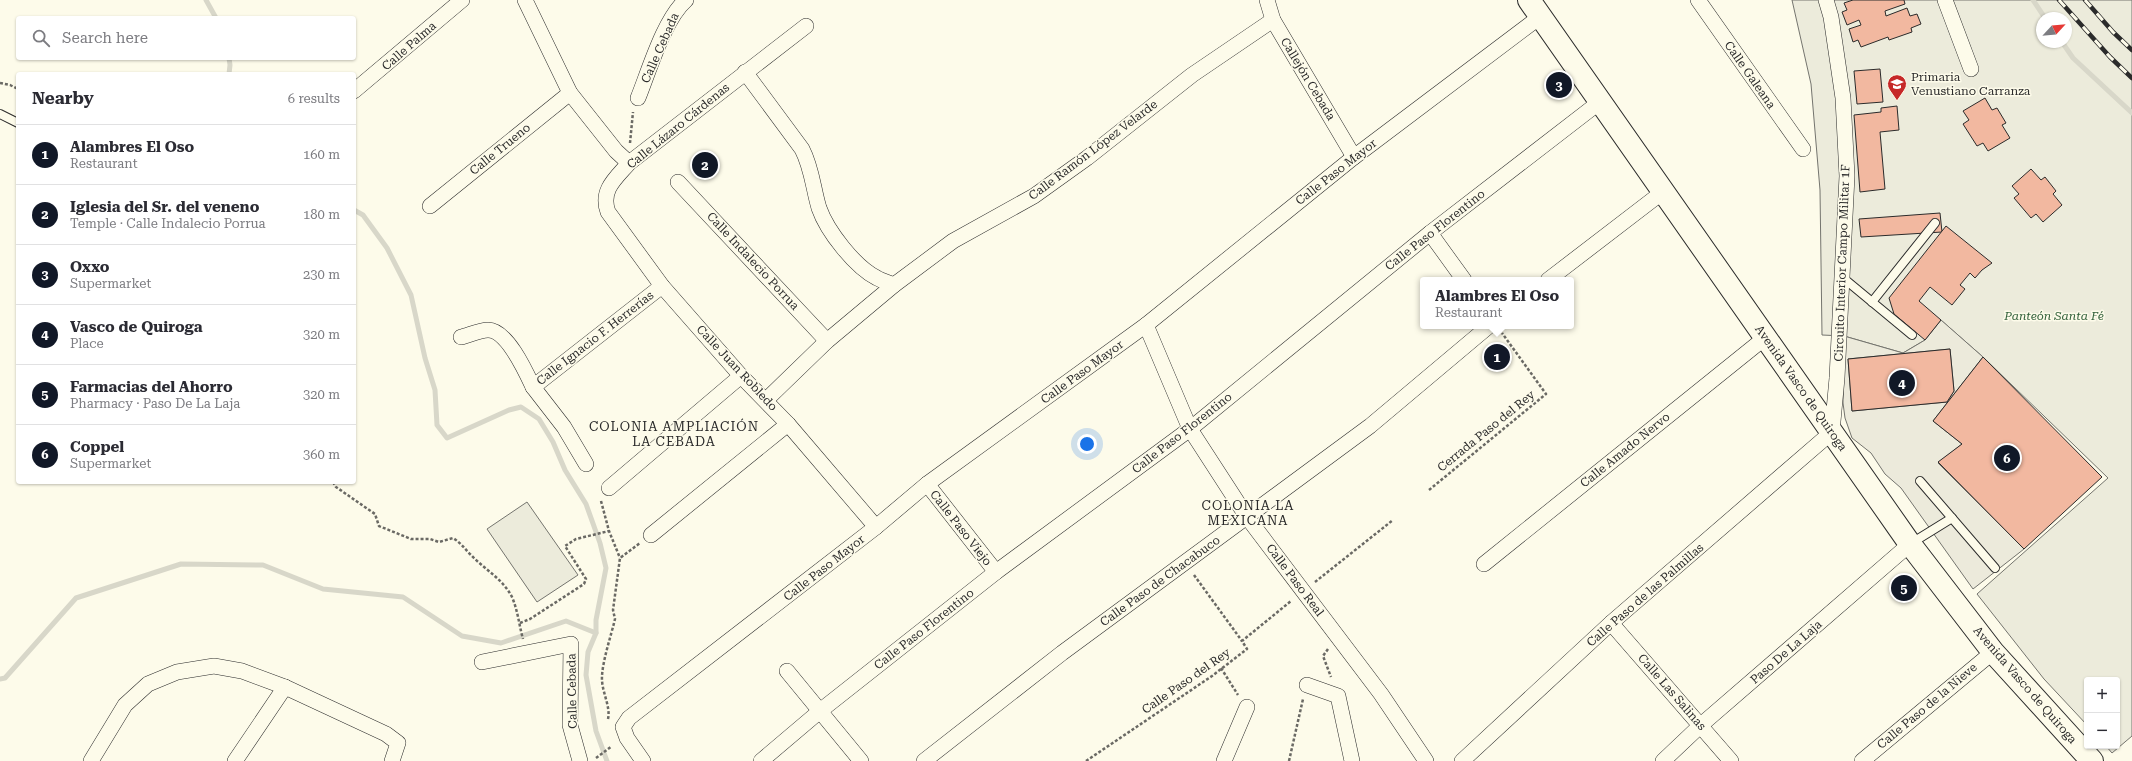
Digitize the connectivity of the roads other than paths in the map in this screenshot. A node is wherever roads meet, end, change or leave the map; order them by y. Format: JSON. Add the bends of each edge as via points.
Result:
{"nodes":[{"id":1,"x":462,"y":0,"type":"edge"},
{"id":2,"x":525,"y":0,"type":"edge"},
{"id":3,"x":686,"y":0,"type":"edge"},
{"id":4,"x":1267,"y":0,"type":"edge"},
{"id":5,"x":1698,"y":0,"type":"edge"},
{"id":6,"x":1826,"y":0,"type":"edge"},
{"id":7,"x":1945,"y":0,"type":"edge"},
{"id":8,"x":1535,"y":8,"type":"edge"},
{"id":9,"x":1273,"y":20,"type":"junction"},
{"id":10,"x":806,"y":26,"type":"dead end"},
{"id":11,"x":1972,"y":69,"type":"dead end"},
{"id":12,"x":745,"y":72,"type":"junction"},
{"id":13,"x":356,"y":89,"type":"edge"},
{"id":14,"x":570,"y":92,"type":"junction"},
{"id":15,"x":638,"y":98,"type":"dead end"},
{"id":16,"x":1601,"y":101,"type":"junction"},
{"id":17,"x":0,"y":114,"type":"edge"},
{"id":18,"x":16,"y":122,"type":"edge"},
{"id":19,"x":1802,"y":150,"type":"dead end"},
{"id":20,"x":1354,"y":157,"type":"junction"},
{"id":21,"x":629,"y":163,"type":"junction"},
{"id":22,"x":678,"y":182,"type":"dead end"},
{"id":23,"x":1664,"y":191,"type":"junction"},
{"id":24,"x":605,"y":203,"type":"joint"},
{"id":25,"x":430,"y":206,"type":"dead end"},
{"id":26,"x":1935,"y":223,"type":"dead end"},
{"id":27,"x":1430,"y":233,"type":"junction"},
{"id":28,"x":1462,"y":277,"type":"edge"},
{"id":29,"x":1552,"y":277,"type":"edge"},
{"id":30,"x":1841,"y":277,"type":"junction"},
{"id":31,"x":894,"y":284,"type":"junction"},
{"id":32,"x":662,"y":286,"type":"junction"},
{"id":33,"x":1872,"y":302,"type":"junction"},
{"id":34,"x":1146,"y":325,"type":"junction"},
{"id":35,"x":1495,"y":329,"type":"edge"},
{"id":36,"x":1912,"y":334,"type":"dead end"},
{"id":37,"x":461,"y":337,"type":"dead end"},
{"id":38,"x":1766,"y":337,"type":"junction"},
{"id":39,"x":827,"y":341,"type":"junction"},
{"id":40,"x":741,"y":376,"type":"junction"},
{"id":41,"x":533,"y":386,"type":"junction"},
{"id":42,"x":766,"y":400,"type":"junction"},
{"id":43,"x":788,"y":424,"type":"junction"},
{"id":44,"x":1190,"y":429,"type":"junction"},
{"id":45,"x":1832,"y":432,"type":"junction"},
{"id":46,"x":586,"y":464,"type":"dead end"},
{"id":47,"x":1920,"y":481,"type":"dead end"},
{"id":48,"x":927,"y":484,"type":"junction"},
{"id":49,"x":609,"y":488,"type":"road end"},
{"id":50,"x":1247,"y":517,"type":"junction"},
{"id":51,"x":1952,"y":518,"type":"junction"},
{"id":52,"x":876,"y":528,"type":"junction"},
{"id":53,"x":651,"y":535,"type":"road end"},
{"id":54,"x":1910,"y":544,"type":"junction"},
{"id":55,"x":1484,"y":564,"type":"dead end"},
{"id":56,"x":1995,"y":568,"type":"dead end"},
{"id":57,"x":996,"y":572,"type":"junction"},
{"id":58,"x":1611,"y":623,"type":"junction"},
{"id":59,"x":1993,"y":652,"type":"junction"},
{"id":60,"x":482,"y":662,"type":"dead end"},
{"id":61,"x":787,"y":671,"type":"dead end"},
{"id":62,"x":1307,"y":685,"type":"road end"},
{"id":63,"x":285,"y":687,"type":"junction"},
{"id":64,"x":1246,"y":707,"type":"road end"},
{"id":65,"x":820,"y":711,"type":"junction"},
{"id":66,"x":1701,"y":725,"type":"junction"},
{"id":67,"x":2083,"y":758,"type":"edge"},
{"id":68,"x":91,"y":761,"type":"edge"},
{"id":69,"x":235,"y":761,"type":"edge"},
{"id":70,"x":392,"y":761,"type":"edge"},
{"id":71,"x":580,"y":761,"type":"edge"},
{"id":72,"x":643,"y":761,"type":"edge"},
{"id":73,"x":761,"y":761,"type":"edge"},
{"id":74,"x":861,"y":761,"type":"edge"},
{"id":75,"x":924,"y":761,"type":"edge"},
{"id":76,"x":1224,"y":761,"type":"edge"},
{"id":77,"x":1352,"y":761,"type":"edge"},
{"id":78,"x":1426,"y":761,"type":"edge"},
{"id":79,"x":1462,"y":761,"type":"edge"},
{"id":80,"x":1663,"y":761,"type":"edge"},
{"id":81,"x":1731,"y":761,"type":"edge"},
{"id":82,"x":1862,"y":761,"type":"edge"}],
"edges":[{"from":1,"to":13,"type":"street","name":"Calle Palma"},
{"from":2,"to":14,"type":"street"},
{"from":3,"to":15,"type":"street","name":"Calle Cebada","via":[[678,7],[668,26]]},
{"from":4,"to":9,"type":"street","name":"Callejón Cebada"},
{"from":5,"to":19,"type":"street","name":"Calle Galeana"},
{"from":6,"to":30,"type":"street","name":"Circuito Interior Campo Militar 1F","via":[[1831,17],[1843,98],[1848,176]]},
{"from":7,"to":11,"type":"street"},
{"from":8,"to":16,"type":"main road","name":"Avenida Vasco de Quiroga"},
{"from":8,"to":20,"type":"street","name":"Calle Paso Mayor"},
{"from":9,"to":20,"type":"street","name":"Callejón Cebada"},
{"from":9,"to":31,"type":"street","name":"Calle Ramón López Velarde","via":[[1192,75],[1087,158],[1034,196],[954,241]]},
{"from":10,"to":12,"type":"street","name":"Calle Lázaro Cárdenas"},
{"from":12,"to":21,"type":"street","name":"Calle Lázaro Cárdenas"},
{"from":12,"to":31,"type":"street","via":[[809,162],[819,208],[828,227],[859,264],[876,278]]},
{"from":14,"to":21,"type":"street","via":[[616,151]]},
{"from":14,"to":25,"type":"street","name":"Calle Trueno"},
{"from":16,"to":23,"type":"main road","name":"Avenida Vasco de Quiroga"},
{"from":16,"to":27,"type":"street","name":"Calle Paso Florentino"},
{"from":17,"to":18,"type":"lane"},
{"from":20,"to":34,"type":"street","name":"Calle Paso Mayor"},
{"from":21,"to":24,"type":"street","name":"Calle Lázaro Cárdenas","via":[[607,188]]},
{"from":22,"to":39,"type":"street","name":"Calle Indalecio Porrua"},
{"from":23,"to":29,"type":"street"},
{"from":23,"to":38,"type":"main road","name":"Avenida Vasco de Quiroga"},
{"from":24,"to":32,"type":"street","name":"Calle Juan Robledo","via":[[608,212]]},
{"from":26,"to":33,"type":"lane"},
{"from":27,"to":28,"type":"street"},
{"from":27,"to":44,"type":"street","name":"Calle Paso Florentino"},
{"from":30,"to":33,"type":"lane"},
{"from":30,"to":45,"type":"street","name":"Circuito Interior Campo Militar 1F"},
{"from":31,"to":39,"type":"street","name":"Calle Ramón López Velarde"},
{"from":32,"to":40,"type":"street","name":"Calle Juan Robledo"},
{"from":32,"to":41,"type":"street","name":"Calle Ignacio F. Herrerías"},
{"from":33,"to":36,"type":"lane"},
{"from":34,"to":44,"type":"street","name":"Calle Paso Real"},
{"from":34,"to":48,"type":"street","name":"Calle Paso Mayor"},
{"from":35,"to":50,"type":"street","name":"Calle Paso de Chacabuco"},
{"from":37,"to":41,"type":"street","name":"Calle Ignacio F. Herrerías","via":[[488,330],[499,334],[518,357]]},
{"from":38,"to":45,"type":"main road","name":"Avenida Vasco de Quiroga"},
{"from":38,"to":55,"type":"street","name":"Calle Amado Nervo"},
{"from":39,"to":42,"type":"street","name":"Calle Ramón López Velarde"},
{"from":40,"to":42,"type":"street","name":"Calle Juan Robledo"},
{"from":40,"to":49,"type":"street"},
{"from":41,"to":46,"type":"street","via":[[564,427]]},
{"from":42,"to":43,"type":"street","name":"Calle Juan Robledo"},
{"from":43,"to":52,"type":"street","name":"Calle Juan Robledo"},
{"from":43,"to":53,"type":"street"},
{"from":44,"to":50,"type":"street","name":"Calle Paso Real"},
{"from":44,"to":57,"type":"street","name":"Calle Paso Florentino"},
{"from":45,"to":54,"type":"main road","name":"Avenida Vasco de Quiroga"},
{"from":45,"to":58,"type":"street","name":"Calle Paso de las Palmillas"},
{"from":47,"to":51,"type":"lane"},
{"from":48,"to":52,"type":"street","name":"Calle Paso Mayor"},
{"from":48,"to":57,"type":"street","name":"Calle Paso Viejo"},
{"from":50,"to":75,"type":"street","name":"Calle Paso de Chacabuco","via":[[1062,653]]},
{"from":50,"to":78,"type":"street","name":"Calle Paso Real","via":[[1381,694]]},
{"from":51,"to":54,"type":"lane"},
{"from":51,"to":56,"type":"lane"},
{"from":52,"to":72,"type":"street","name":"Calle Paso Mayor","via":[[629,718],[623,727],[627,738]]},
{"from":54,"to":59,"type":"main road","name":"Avenida Vasco de Quiroga"},
{"from":54,"to":66,"type":"street","name":"Paso De La Laja"},
{"from":57,"to":65,"type":"street","name":"Calle Paso Florentino"},
{"from":58,"to":66,"type":"street","name":"Calle Las Salinas"},
{"from":58,"to":79,"type":"street","name":"Calle Paso de las Palmillas"},
{"from":59,"to":67,"type":"main road","name":"Avenida Vasco de Quiroga"},
{"from":59,"to":82,"type":"street","name":"Calle Paso de la Nieve"},
{"from":60,"to":71,"type":"street","name":"Calle Cebada","via":[[571,644],[570,725]]},
{"from":61,"to":65,"type":"street"},
{"from":62,"to":77,"type":"street","via":[[1338,696]]},
{"from":63,"to":68,"type":"street","via":[[242,671],[214,666],[176,672],[148,684],[125,705]]},
{"from":63,"to":69,"type":"street"},
{"from":63,"to":70,"type":"street","via":[[386,734],[398,743]]},
{"from":64,"to":76,"type":"street"},
{"from":65,"to":73,"type":"street","name":"Calle Paso Florentino"},
{"from":65,"to":74,"type":"street"},
{"from":66,"to":80,"type":"street","name":"Paso De La Laja"},
{"from":66,"to":81,"type":"street","name":"Calle Las Salinas"}]}
